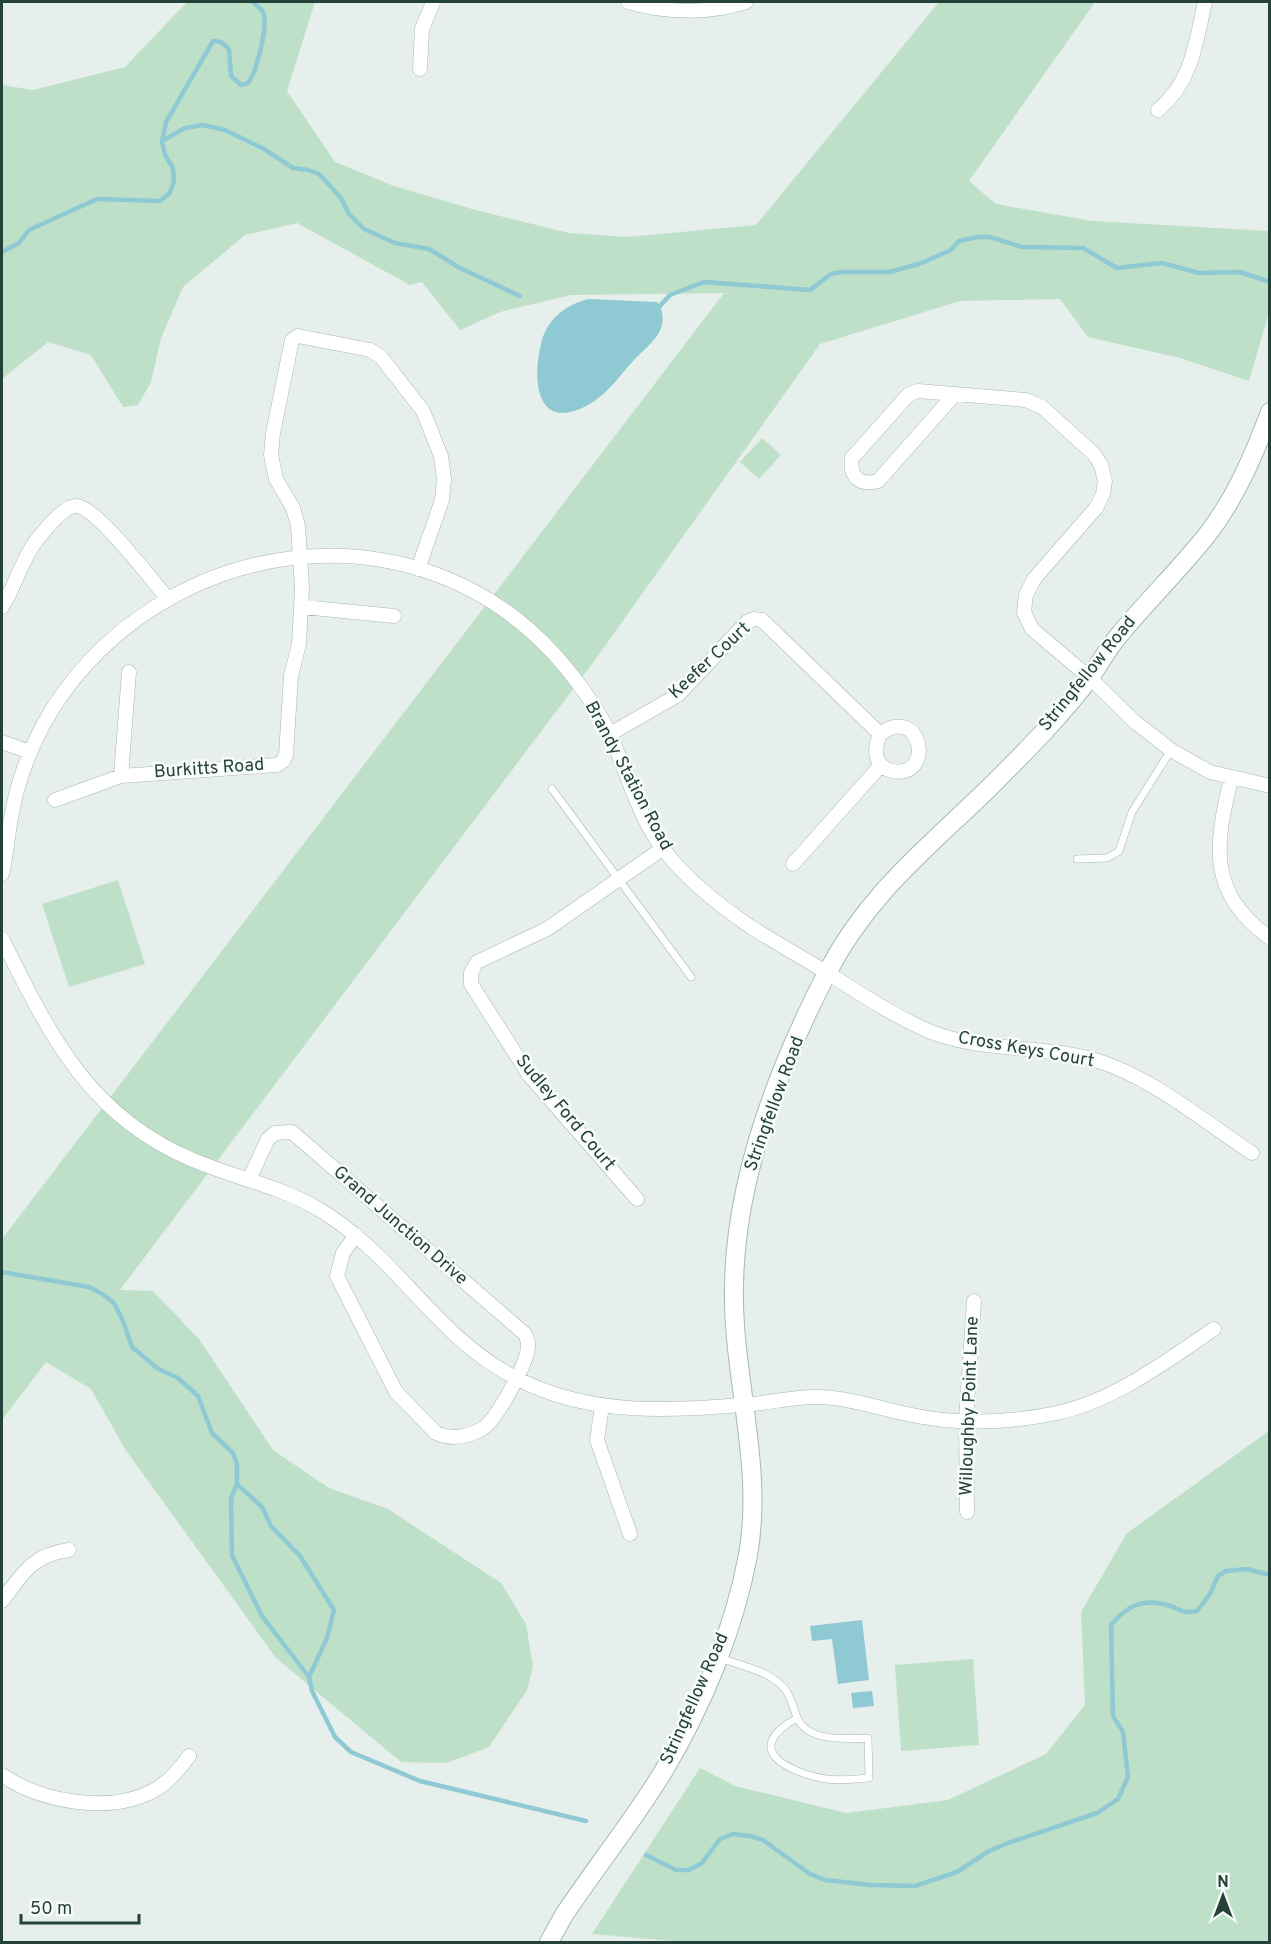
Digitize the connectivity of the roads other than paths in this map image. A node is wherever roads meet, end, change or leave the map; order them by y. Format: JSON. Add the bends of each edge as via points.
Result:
{"nodes":[{"id":1,"x":433,"y":2,"type":"edge"},
{"id":2,"x":628,"y":2,"type":"edge"},
{"id":3,"x":746,"y":2,"type":"edge"},
{"id":4,"x":1205,"y":2,"type":"edge"},
{"id":5,"x":420,"y":69,"type":"dead end"},
{"id":6,"x":1158,"y":110,"type":"dead end"},
{"id":7,"x":954,"y":395,"type":"junction"},
{"id":8,"x":1269,"y":412,"type":"edge"},
{"id":9,"x":299,"y":557,"type":"junction"},
{"id":10,"x":418,"y":568,"type":"junction"},
{"id":11,"x":167,"y":598,"type":"junction"},
{"id":12,"x":2,"y":607,"type":"edge"},
{"id":13,"x":303,"y":607,"type":"junction"},
{"id":14,"x":394,"y":616,"type":"dead end"},
{"id":15,"x":129,"y":672,"type":"dead end"},
{"id":16,"x":1090,"y":678,"type":"junction"},
{"id":17,"x":610,"y":734,"type":"junction"},
{"id":18,"x":880,"y":734,"type":"junction"},
{"id":19,"x":2,"y":742,"type":"edge"},
{"id":20,"x":1171,"y":750,"type":"junction"},
{"id":21,"x":30,"y":752,"type":"junction"},
{"id":22,"x":881,"y":765,"type":"junction"},
{"id":23,"x":121,"y":776,"type":"junction"},
{"id":24,"x":1232,"y":779,"type":"junction"},
{"id":25,"x":1269,"y":786,"type":"edge"},
{"id":26,"x":552,"y":789,"type":"dead end"},
{"id":27,"x":55,"y":800,"type":"dead end"},
{"id":28,"x":663,"y":849,"type":"junction"},
{"id":29,"x":1077,"y":859,"type":"dead end"},
{"id":30,"x":793,"y":864,"type":"dead end"},
{"id":31,"x":2,"y":874,"type":"edge"},
{"id":32,"x":620,"y":878,"type":"junction"},
{"id":33,"x":1269,"y":938,"type":"edge"},
{"id":34,"x":2,"y":939,"type":"edge"},
{"id":35,"x":827,"y":973,"type":"junction"},
{"id":36,"x":691,"y":977,"type":"dead end"},
{"id":37,"x":1252,"y":1153,"type":"dead end"},
{"id":38,"x":249,"y":1179,"type":"junction"},
{"id":39,"x":637,"y":1199,"type":"dead end"},
{"id":40,"x":356,"y":1235,"type":"junction"},
{"id":41,"x":974,"y":1300,"type":"dead end"},
{"id":42,"x":1214,"y":1329,"type":"dead end"},
{"id":43,"x":516,"y":1378,"type":"junction"},
{"id":44,"x":744,"y":1405,"type":"junction"},
{"id":45,"x":602,"y":1406,"type":"junction"},
{"id":46,"x":966,"y":1420,"type":"junction"},
{"id":47,"x":966,"y":1512,"type":"dead end"},
{"id":48,"x":630,"y":1534,"type":"dead end"},
{"id":49,"x":69,"y":1550,"type":"dead end"},
{"id":50,"x":2,"y":1601,"type":"edge"},
{"id":51,"x":718,"y":1657,"type":"junction"},
{"id":52,"x":797,"y":1718,"type":"junction"},
{"id":53,"x":189,"y":1756,"type":"dead end"},
{"id":54,"x":2,"y":1775,"type":"edge"},
{"id":55,"x":549,"y":1942,"type":"edge"}],
"edges":[{"from":1,"to":5,"type":"street","via":[[422,29]]},
{"from":2,"to":3,"type":"street","via":[[689,11]]},
{"from":4,"to":6,"type":"street","via":[[1189,70],[1180,88]]},
{"from":7,"to":7,"type":"street","via":[[918,391],[909,394],[852,458],[850,470],[855,479],[867,484],[878,482]]},
{"from":7,"to":16,"type":"street","via":[[1035,403],[1094,454],[1101,465],[1105,481],[1096,508],[1034,579],[1026,595],[1024,612],[1032,629]]},
{"from":8,"to":16,"type":"main road","name":"Stringfellow Road","via":[[1243,476],[1219,518],[1117,637]]},
{"from":9,"to":10,"type":"street","name":"Brandy Station Road","via":[[362,558]]},
{"from":9,"to":10,"type":"street","name":"Burkitts Road","via":[[294,508],[276,479],[271,455],[292,340],[298,336],[370,350],[381,357],[423,411],[441,456],[444,479],[442,500]]},
{"from":9,"to":11,"type":"street","name":"Brandy Station Road","via":[[220,573]]},
{"from":9,"to":13,"type":"street","name":"Burkitts Road"},
{"from":10,"to":17,"type":"street","name":"Brandy Station Road","via":[[480,597],[538,639],[569,673]]},
{"from":11,"to":12,"type":"street","via":[[129,551],[86,509],[75,506],[66,509],[35,542]]},
{"from":11,"to":21,"type":"street","name":"Brandy Station Road","via":[[123,627],[91,658],[52,710]]},
{"from":13,"to":14,"type":"street"},
{"from":13,"to":23,"type":"street","name":"Burkitts Road","via":[[291,676],[283,762]]},
{"from":15,"to":23,"type":"street"},
{"from":16,"to":20,"type":"street"},
{"from":16,"to":35,"type":"main road","name":"Stringfellow Road","via":[[991,786],[887,886],[855,926]]},
{"from":17,"to":18,"type":"street","name":"Keefer Court","via":[[678,695],[754,619],[762,620]]},
{"from":17,"to":28,"type":"street","name":"Brandy Station Road","via":[[633,794]]},
{"from":18,"to":22,"type":"street","via":[[875,756]]},
{"from":18,"to":22,"type":"street","via":[[898,726],[917,737],[920,746],[919,756],[904,770],[892,771]]},
{"from":19,"to":21,"type":"street"},
{"from":20,"to":24,"type":"street","via":[[1210,772]]},
{"from":20,"to":29,"type":"lane","via":[[1132,812],[1119,851],[1100,859]]},
{"from":21,"to":31,"type":"street","name":"Brandy Station Road","via":[[13,809]]},
{"from":22,"to":30,"type":"street"},
{"from":23,"to":27,"type":"street","name":"Burkitts Road"},
{"from":24,"to":25,"type":"street"},
{"from":24,"to":33,"type":"street","via":[[1220,828],[1222,868],[1239,909]]},
{"from":26,"to":32,"type":"lane"},
{"from":28,"to":32,"type":"street","name":"Sudley Ford Court"},
{"from":28,"to":35,"type":"street","name":"Brandy Station Road","via":[[724,908]]},
{"from":32,"to":36,"type":"lane"},
{"from":32,"to":39,"type":"street","name":"Sudley Ford Court","via":[[547,929],[477,962],[471,984],[529,1075]]},
{"from":34,"to":38,"type":"street","via":[[60,1049],[96,1094],[118,1114],[168,1147],[195,1161]]},
{"from":35,"to":37,"type":"street","name":"Cross Keys Court","via":[[895,1015],[934,1033],[1110,1066],[1150,1086]]},
{"from":35,"to":44,"type":"main road","name":"Stringfellow Road","via":[[787,1060],[749,1170],[734,1287]]},
{"from":38,"to":40,"type":"street","via":[[317,1208]]},
{"from":38,"to":43,"type":"street","name":"Grand Junction Drive","via":[[268,1139],[275,1133],[292,1132],[525,1334],[528,1352]]},
{"from":40,"to":43,"type":"street","via":[[384,1258],[447,1329],[485,1360]]},
{"from":40,"to":43,"type":"street","via":[[343,1253],[337,1276],[396,1392],[436,1433],[455,1438],[483,1428]]},
{"from":41,"to":46,"type":"street","name":"Willoughby Point Lane"},
{"from":42,"to":46,"type":"street","via":[[1139,1379],[1078,1407],[1025,1419]]},
{"from":43,"to":45,"type":"street","via":[[542,1390]]},
{"from":44,"to":45,"type":"street","via":[[651,1410]]},
{"from":44,"to":46,"type":"street","via":[[813,1397],[846,1399],[906,1414]]},
{"from":44,"to":51,"type":"main road","name":"Stringfellow Road","via":[[751,1463],[748,1553]]},
{"from":45,"to":48,"type":"street","via":[[597,1440]]},
{"from":46,"to":47,"type":"street","name":"Willoughby Point Lane"},
{"from":49,"to":50,"type":"street","via":[[41,1556],[30,1564]]},
{"from":51,"to":52,"type":"lane","via":[[781,1684]]},
{"from":51,"to":55,"type":"main road","name":"Stringfellow Road","via":[[660,1777]]},
{"from":52,"to":52,"type":"lane","via":[[804,1729],[815,1734],[838,1739],[868,1738],[869,1778],[825,1778],[785,1765],[774,1757],[774,1734]]},
{"from":53,"to":54,"type":"street","via":[[177,1772],[151,1792],[104,1802],[45,1795]]}]}
